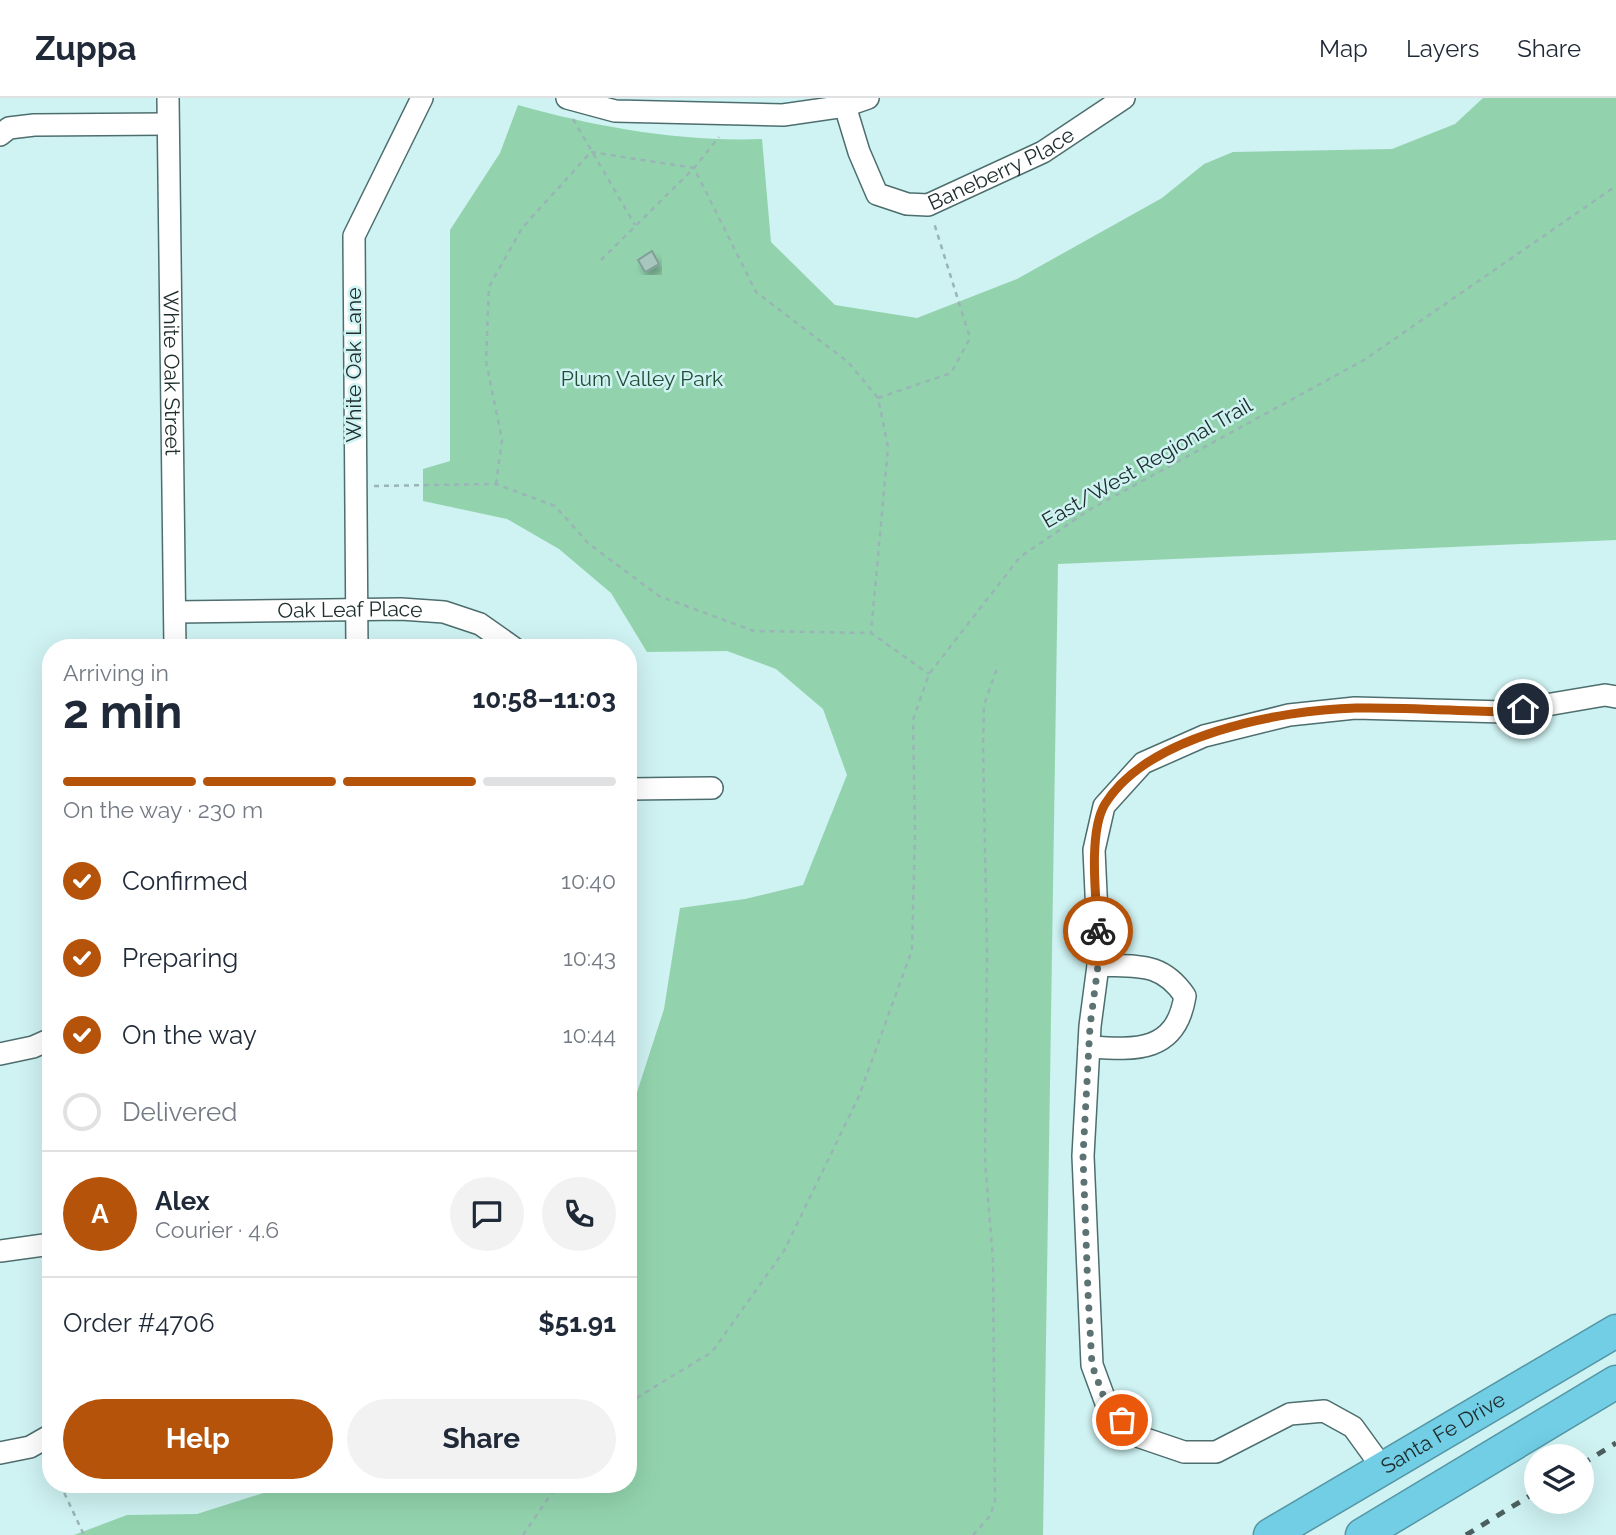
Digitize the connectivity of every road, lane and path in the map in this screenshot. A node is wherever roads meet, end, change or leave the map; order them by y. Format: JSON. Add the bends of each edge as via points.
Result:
{"nodes":[{"id":1,"x":168,"y":98,"type":"edge"},
{"id":2,"x":422,"y":98,"type":"edge"},
{"id":3,"x":868,"y":98,"type":"edge"},
{"id":4,"x":1124,"y":98,"type":"edge"},
{"id":5,"x":845,"y":106,"type":"junction"},
{"id":6,"x":569,"y":107,"type":"edge"},
{"id":7,"x":167,"y":124,"type":"junction"},
{"id":8,"x":0,"y":135,"type":"edge"},
{"id":9,"x":719,"y":137,"type":"dead end"},
{"id":10,"x":591,"y":152,"type":"junction"},
{"id":11,"x":694,"y":168,"type":"junction"},
{"id":12,"x":1616,"y":186,"type":"edge"},
{"id":13,"x":928,"y":205,"type":"junction"},
{"id":14,"x":635,"y":225,"type":"junction"},
{"id":15,"x":601,"y":260,"type":"dead end"},
{"id":16,"x":878,"y":398,"type":"junction"},
{"id":17,"x":496,"y":484,"type":"junction"},
{"id":18,"x":355,"y":486,"type":"junction"},
{"id":19,"x":358,"y":610,"type":"junction"},
{"id":20,"x":175,"y":612,"type":"junction"},
{"id":21,"x":871,"y":633,"type":"junction"},
{"id":22,"x":175,"y":639,"type":"edge"},
{"id":23,"x":358,"y":639,"type":"edge"},
{"id":24,"x":501,"y":639,"type":"edge"},
{"id":25,"x":998,"y":665,"type":"dead end"},
{"id":26,"x":929,"y":674,"type":"junction"},
{"id":27,"x":1616,"y":697,"type":"edge"},
{"id":28,"x":712,"y":788,"type":"dead end"},
{"id":29,"x":637,"y":789,"type":"edge"},
{"id":30,"x":1098,"y":965,"type":"junction"},
{"id":31,"x":42,"y":1043,"type":"edge"},
{"id":32,"x":1089,"y":1047,"type":"junction"},
{"id":33,"x":0,"y":1054,"type":"edge"},
{"id":34,"x":42,"y":1245,"type":"edge"},
{"id":35,"x":0,"y":1251,"type":"edge"},
{"id":36,"x":1616,"y":1331,"type":"edge"},
{"id":37,"x":1616,"y":1382,"type":"edge"},
{"id":38,"x":637,"y":1398,"type":"edge"},
{"id":39,"x":42,"y":1440,"type":"edge"},
{"id":40,"x":0,"y":1453,"type":"edge"},
{"id":41,"x":1382,"y":1467,"type":"junction"},
{"id":42,"x":64,"y":1493,"type":"edge"},
{"id":43,"x":552,"y":1493,"type":"edge"},
{"id":44,"x":84,"y":1535,"type":"edge"},
{"id":45,"x":523,"y":1535,"type":"edge"},
{"id":46,"x":973,"y":1535,"type":"edge"},
{"id":47,"x":1270,"y":1535,"type":"edge"},
{"id":48,"x":1362,"y":1535,"type":"edge"}],
"edges":[{"from":1,"to":7,"type":"street","name":"White Oak Street"},
{"from":2,"to":18,"type":"street","name":"White Oak Lane","via":[[354,236]]},
{"from":3,"to":5,"type":"street"},
{"from":4,"to":13,"type":"street","name":"Baneberry Place","via":[[1044,152]]},
{"from":5,"to":6,"type":"street","via":[[783,116]]},
{"from":5,"to":13,"type":"street","name":"Baneberry Place","via":[[877,194]]},
{"from":6,"to":10,"type":"path"},
{"from":7,"to":8,"type":"street","via":[[34,125],[9,128]]},
{"from":7,"to":20,"type":"street","name":"White Oak Street"},
{"from":9,"to":11,"type":"path"},
{"from":10,"to":11,"type":"path"},
{"from":10,"to":14,"type":"path"},
{"from":10,"to":17,"type":"path","via":[[522,228],[489,287],[486,361],[502,440]]},
{"from":11,"to":14,"type":"path"},
{"from":11,"to":16,"type":"path","via":[[756,292],[848,362]]},
{"from":12,"to":26,"type":"path","name":"East/West Regional Trail","via":[[1364,360],[1089,510],[1020,557]]},
{"from":13,"to":16,"type":"path","via":[[971,338],[951,373]]},
{"from":14,"to":15,"type":"path"},
{"from":16,"to":21,"type":"path","via":[[888,447]]},
{"from":17,"to":18,"type":"path"},
{"from":17,"to":21,"type":"path","via":[[555,506],[588,543],[659,596],[754,631]]},
{"from":18,"to":19,"type":"street","name":"White Oak Lane"},
{"from":19,"to":20,"type":"street","name":"Oak Leaf Place"},
{"from":19,"to":23,"type":"street","name":"White Oak Lane"},
{"from":19,"to":24,"type":"street","name":"Oak Leaf Place","via":[[444,612],[480,624]]},
{"from":20,"to":22,"type":"street","name":"White Oak Street"},
{"from":21,"to":26,"type":"path"},
{"from":25,"to":46,"type":"path","via":[[984,705],[983,746],[985,1161],[993,1273],[995,1501],[990,1516]]},
{"from":26,"to":38,"type":"path","name":"East/West Regional Trail","via":[[913,720],[912,950],[859,1096],[783,1251],[712,1352]]},
{"from":27,"to":30,"type":"street","via":[[1506,712],[1355,708],[1289,715],[1204,736],[1143,763],[1104,806],[1094,850]]},
{"from":28,"to":29,"type":"street"},
{"from":30,"to":32,"type":"street"},
{"from":30,"to":32,"type":"street","via":[[1150,968],[1172,978],[1185,996],[1182,1017],[1168,1036],[1136,1050]]},
{"from":31,"to":33,"type":"street"},
{"from":32,"to":41,"type":"street","via":[[1083,1156],[1088,1305],[1092,1365],[1106,1403],[1137,1436],[1184,1452],[1216,1452],[1290,1414],[1324,1411],[1353,1427]]},
{"from":34,"to":35,"type":"street"},
{"from":36,"to":41,"type":"highway","name":"Santa Fe Drive"},
{"from":37,"to":48,"type":"highway"},
{"from":39,"to":40,"type":"street"},
{"from":41,"to":47,"type":"highway","name":"Santa Fe Drive"},
{"from":42,"to":44,"type":"path"},
{"from":43,"to":45,"type":"path"}]}
